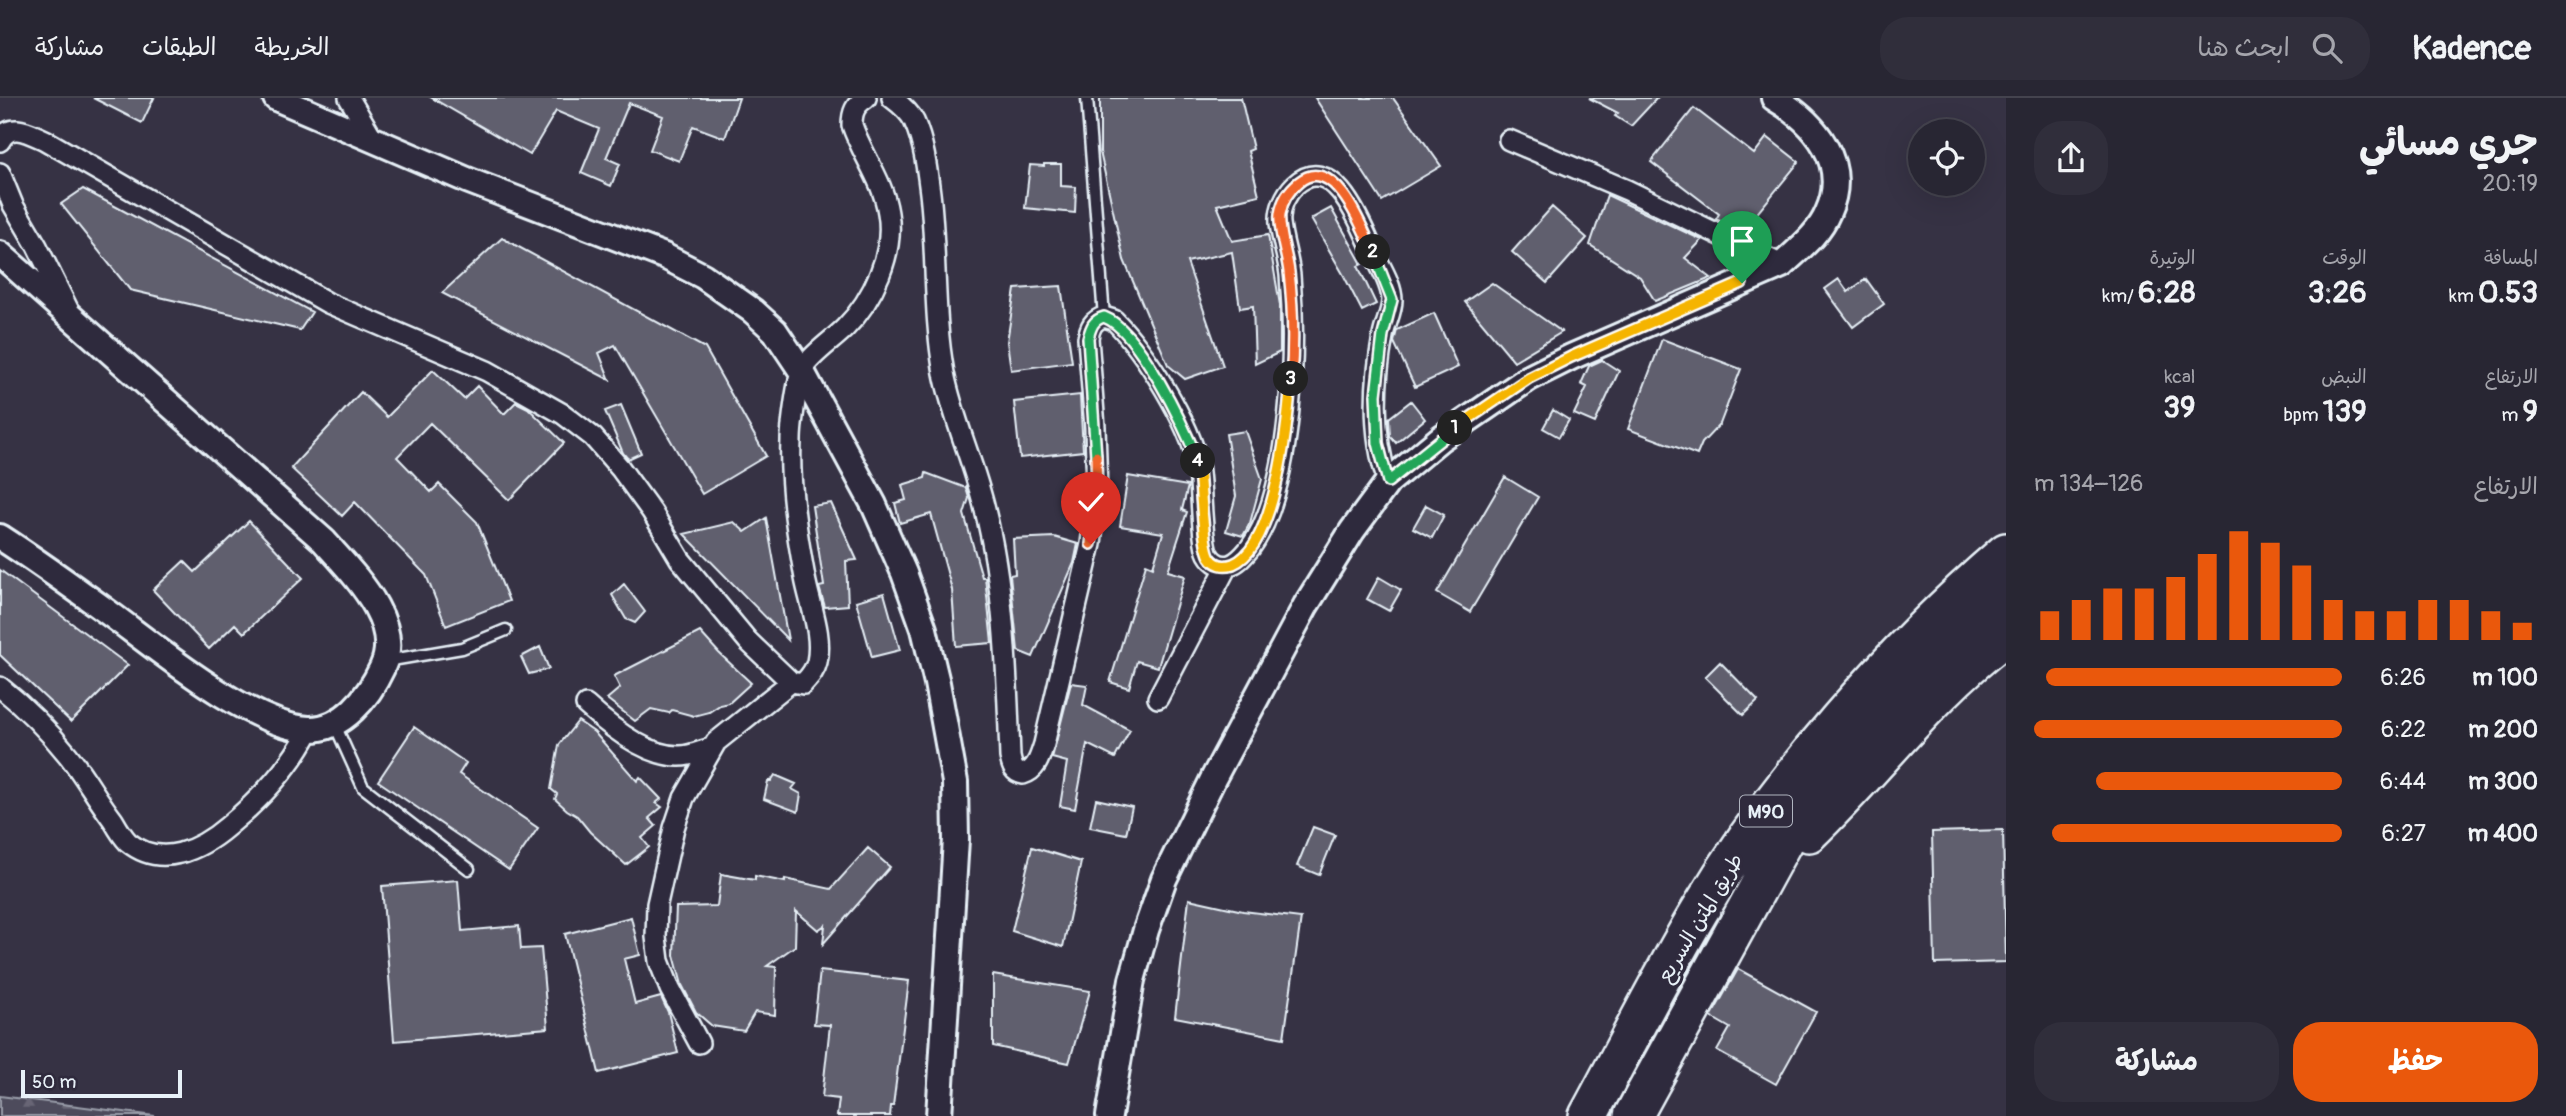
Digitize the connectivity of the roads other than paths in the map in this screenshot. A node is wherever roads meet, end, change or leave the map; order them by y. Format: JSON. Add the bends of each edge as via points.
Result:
{"nodes":[{"id":1,"x":276,"y":98,"type":"edge"},
{"id":2,"x":349,"y":98,"type":"edge"},
{"id":3,"x":866,"y":98,"type":"edge"},
{"id":4,"x":892,"y":98,"type":"edge"},
{"id":5,"x":1087,"y":98,"type":"edge"},
{"id":6,"x":1774,"y":98,"type":"edge"},
{"id":7,"x":1509,"y":140,"type":"dead end"},
{"id":8,"x":0,"y":141,"type":"edge"},
{"id":9,"x":375,"y":142,"type":"junction"},
{"id":10,"x":0,"y":173,"type":"edge"},
{"id":11,"x":0,"y":254,"type":"edge"},
{"id":12,"x":1782,"y":264,"type":"junction"},
{"id":13,"x":1104,"y":317,"type":"junction"},
{"id":14,"x":73,"y":321,"type":"junction"},
{"id":15,"x":801,"y":370,"type":"junction"},
{"id":16,"x":1388,"y":482,"type":"junction"},
{"id":17,"x":0,"y":537,"type":"edge"},
{"id":18,"x":2006,"y":551,"type":"edge"},
{"id":19,"x":1227,"y":566,"type":"junction"},
{"id":20,"x":2006,"y":594,"type":"edge"},
{"id":21,"x":506,"y":630,"type":"dead end"},
{"id":22,"x":2006,"y":636,"type":"edge"},
{"id":23,"x":386,"y":661,"type":"junction"},
{"id":24,"x":791,"y":682,"type":"junction"},
{"id":25,"x":0,"y":687,"type":"edge"},
{"id":26,"x":1158,"y":698,"type":"dead end"},
{"id":27,"x":586,"y":705,"type":"dead end"},
{"id":28,"x":335,"y":724,"type":"junction"},
{"id":29,"x":310,"y":729,"type":"junction"},
{"id":30,"x":711,"y":748,"type":"junction"},
{"id":31,"x":469,"y":869,"type":"dead end"},
{"id":32,"x":1763,"y":878,"type":"junction"},
{"id":33,"x":699,"y":1043,"type":"dead end"},
{"id":34,"x":940,"y":1116,"type":"edge"},
{"id":35,"x":1109,"y":1116,"type":"edge"},
{"id":36,"x":1588,"y":1116,"type":"edge"},
{"id":37,"x":1633,"y":1116,"type":"edge"}],
"edges":[{"from":1,"to":9,"type":"street"},
{"from":2,"to":9,"type":"street"},
{"from":3,"to":15,"type":"street","via":[[855,108],[852,125],[882,187],[889,241],[866,301],[848,326]]},
{"from":4,"to":13,"type":"street","via":[[914,122],[928,173],[944,373],[993,545],[1007,670],[1010,757],[1013,769],[1023,774],[1032,769],[1044,744],[1091,544],[1097,491],[1088,338],[1097,319]]},
{"from":5,"to":13,"type":"lane"},
{"from":6,"to":12,"type":"street","via":[[1805,121],[1834,162],[1835,189],[1828,213],[1809,240]]},
{"from":7,"to":12,"type":"street"},
{"from":8,"to":24,"type":"street","via":[[14,129],[26,131],[328,303],[487,371],[563,414],[593,437],[620,468],[705,591],[748,642]]},
{"from":9,"to":15,"type":"street","via":[[693,271],[775,331]]},
{"from":10,"to":14,"type":"street"},
{"from":11,"to":14,"type":"street"},
{"from":12,"to":16,"type":"street","via":[[1529,378],[1441,438]]},
{"from":13,"to":19,"type":"street","via":[[1124,330],[1174,408],[1198,463],[1209,555]]},
{"from":14,"to":23,"type":"street","via":[[324,541],[381,614]]},
{"from":15,"to":24,"type":"street","via":[[791,469],[818,649],[810,677],[803,684]]},
{"from":15,"to":34,"type":"street","via":[[874,505],[904,573],[924,629],[942,707],[955,782],[956,839]]},
{"from":16,"to":19,"type":"street","via":[[1378,443],[1376,395],[1392,300],[1347,199],[1335,185],[1312,175],[1293,187],[1280,217],[1290,275],[1292,360],[1279,473],[1257,538],[1237,562]]},
{"from":16,"to":35,"type":"street","via":[[1306,605],[1164,879],[1132,980]]},
{"from":17,"to":29,"type":"street","via":[[197,678],[276,723]]},
{"from":18,"to":36,"type":"highway","name":"طريق المتن السريع","number":"M90","via":[[1887,664],[1773,800],[1701,909]]},
{"from":19,"to":26,"type":"street"},
{"from":20,"to":32,"type":"highway","name":"طريق المتن السريع","number":"M90","via":[[1893,701],[1831,773]]},
{"from":21,"to":23,"type":"lane","via":[[462,648]]},
{"from":22,"to":32,"type":"highway","via":[[1925,707],[1852,791]]},
{"from":23,"to":28,"type":"street","via":[[373,688]]},
{"from":24,"to":30,"type":"street"},
{"from":25,"to":29,"type":"street","via":[[68,756],[127,841],[156,855],[193,850],[220,833],[274,783]]},
{"from":27,"to":30,"type":"street","via":[[615,731],[664,755],[682,756]]},
{"from":28,"to":29,"type":"street"},
{"from":28,"to":31,"type":"lane","via":[[363,787]]},
{"from":30,"to":33,"type":"street","via":[[684,797],[657,904],[659,961]]},
{"from":32,"to":37,"type":"highway","name":"طريق المتن السريع","number":"M90"}]}
